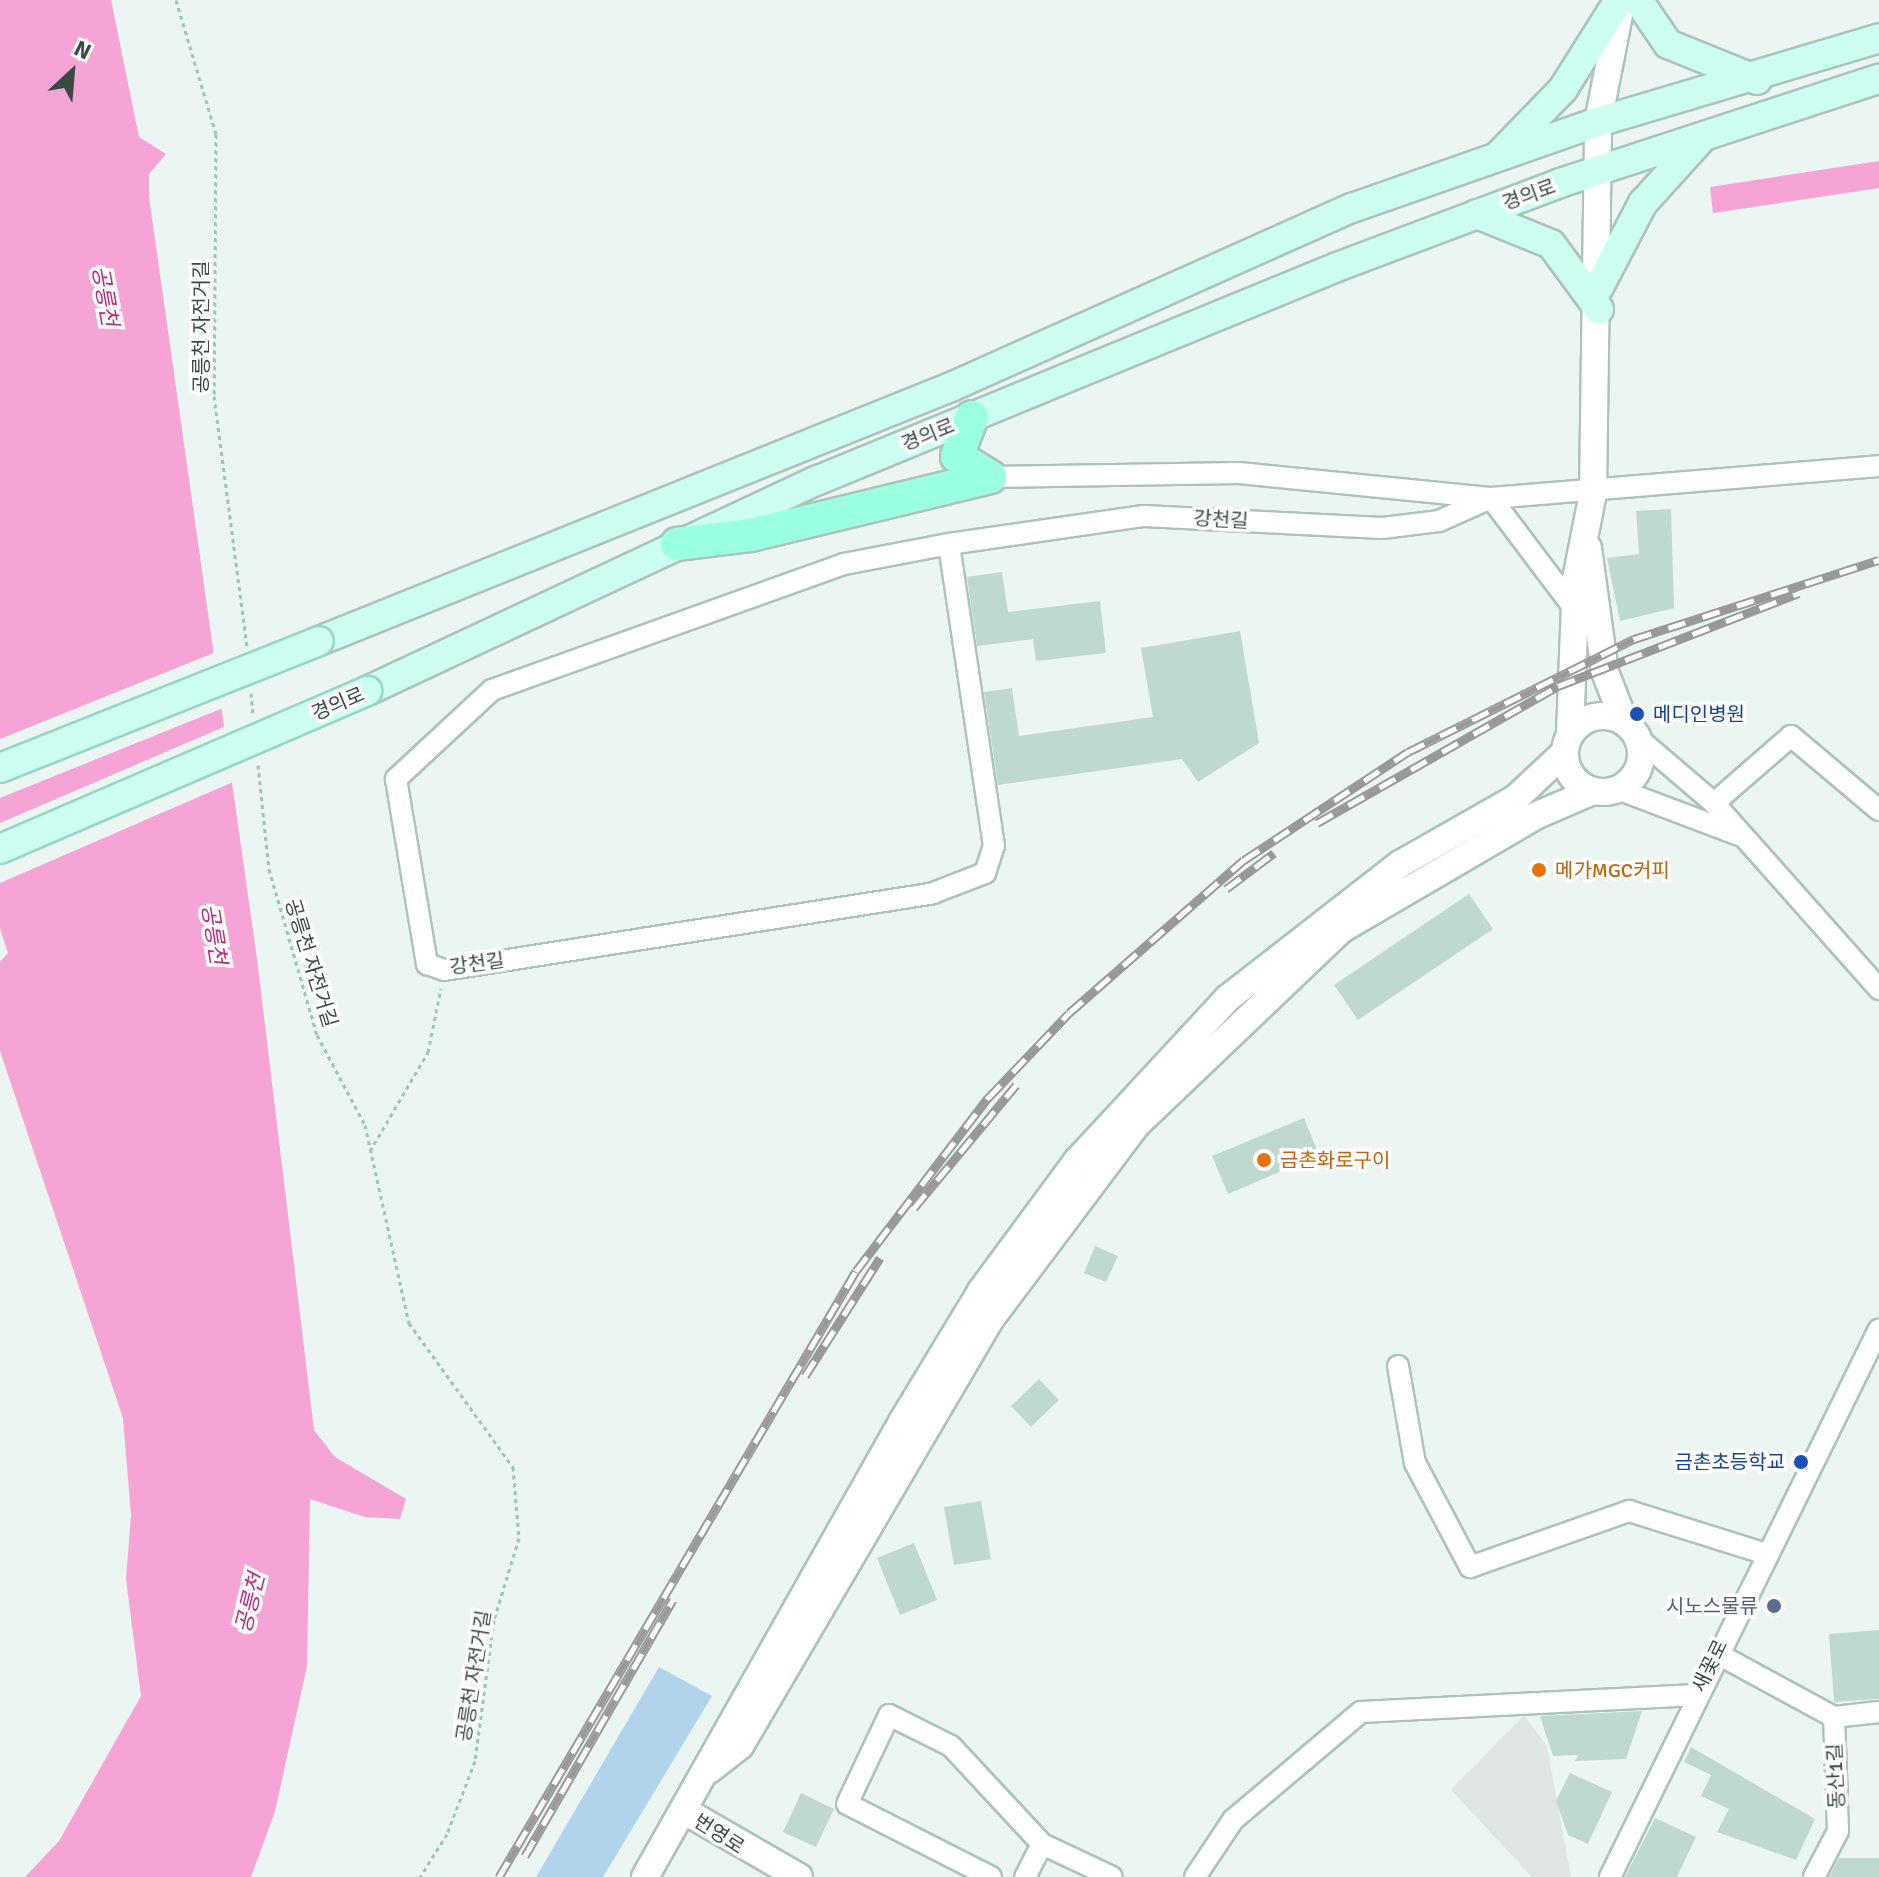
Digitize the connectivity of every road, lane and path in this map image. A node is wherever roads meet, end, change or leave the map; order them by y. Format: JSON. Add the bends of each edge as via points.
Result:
{"nodes":[{"id":1,"x":176,"y":0,"type":"edge"},
{"id":2,"x":1620,"y":0,"type":"edge"},
{"id":3,"x":1638,"y":0,"type":"edge"},
{"id":4,"x":1879,"y":38,"type":"edge"},
{"id":5,"x":1879,"y":79,"type":"edge"},
{"id":6,"x":1757,"y":80,"type":"junction"},
{"id":7,"x":1598,"y":122,"type":"junction"},
{"id":8,"x":1702,"y":138,"type":"junction"},
{"id":9,"x":1498,"y":156,"type":"junction"},
{"id":10,"x":1598,"y":171,"type":"junction"},
{"id":11,"x":1477,"y":214,"type":"junction"},
{"id":12,"x":1599,"y":298,"type":"junction"},
{"id":13,"x":972,"y":417,"type":"junction"},
{"id":14,"x":1879,"y":466,"type":"edge"},
{"id":15,"x":990,"y":477,"type":"junction"},
{"id":16,"x":1593,"y":493,"type":"junction"},
{"id":17,"x":1491,"y":498,"type":"junction"},
{"id":18,"x":677,"y":544,"type":"junction"},
{"id":19,"x":949,"y":544,"type":"junction"},
{"id":20,"x":1587,"y":544,"type":"junction"},
{"id":21,"x":1574,"y":608,"type":"junction"},
{"id":22,"x":247,"y":653,"type":"dead end"},
{"id":23,"x":250,"y":684,"type":"dead end"},
{"id":24,"x":255,"y":730,"type":"dead end"},
{"id":25,"x":1631,"y":730,"type":"junction"},
{"id":26,"x":1568,"y":742,"type":"junction"},
{"id":27,"x":258,"y":761,"type":"dead end"},
{"id":28,"x":0,"y":768,"type":"edge"},
{"id":29,"x":1605,"y":790,"type":"junction"},
{"id":30,"x":1714,"y":803,"type":"junction"},
{"id":31,"x":1877,"y":803,"type":"edge"},
{"id":32,"x":1747,"y":838,"type":"junction"},
{"id":33,"x":0,"y":849,"type":"edge"},
{"id":34,"x":444,"y":970,"type":"junction"},
{"id":35,"x":1879,"y":989,"type":"edge"},
{"id":36,"x":370,"y":1151,"type":"junction"},
{"id":37,"x":1879,"y":1329,"type":"edge"},
{"id":38,"x":1398,"y":1366,"type":"dead end"},
{"id":39,"x":1766,"y":1554,"type":"junction"},
{"id":40,"x":1716,"y":1653,"type":"junction"},
{"id":41,"x":1697,"y":1695,"type":"junction"},
{"id":42,"x":1879,"y":1712,"type":"edge"},
{"id":43,"x":1834,"y":1717,"type":"junction"},
{"id":44,"x":703,"y":1775,"type":"junction"},
{"id":45,"x":683,"y":1810,"type":"junction"},
{"id":46,"x":1042,"y":1844,"type":"junction"},
{"id":47,"x":420,"y":1877,"type":"edge"},
{"id":48,"x":645,"y":1877,"type":"edge"},
{"id":49,"x":799,"y":1877,"type":"edge"},
{"id":50,"x":991,"y":1877,"type":"edge"},
{"id":51,"x":1025,"y":1877,"type":"edge"},
{"id":52,"x":1112,"y":1877,"type":"edge"},
{"id":53,"x":1195,"y":1877,"type":"edge"},
{"id":54,"x":1610,"y":1877,"type":"edge"},
{"id":55,"x":1814,"y":1877,"type":"edge"}],
"edges":[{"from":1,"to":22,"type":"path","name":"공릉천 자전거길","via":[[216,134],[214,396]]},
{"from":2,"to":7,"type":"street"},
{"from":2,"to":9,"type":"main road","via":[[1563,89]]},
{"from":3,"to":6,"type":"main road","via":[[1668,44]]},
{"from":4,"to":6,"type":"main road","name":"경의로"},
{"from":5,"to":8,"type":"main road","name":"경의로"},
{"from":6,"to":7,"type":"main road","name":"경의로"},
{"from":7,"to":9,"type":"main road","name":"경의로"},
{"from":7,"to":10,"type":"street"},
{"from":8,"to":10,"type":"main road","name":"경의로"},
{"from":8,"to":12,"type":"main road","via":[[1643,203]]},
{"from":9,"to":28,"type":"main road","name":"경의로","bridge":true,"via":[[1242,253],[951,387]]},
{"from":10,"to":11,"type":"main road","name":"경의로"},
{"from":10,"to":12,"type":"street"},
{"from":11,"to":12,"type":"main road","via":[[1551,244]]},
{"from":11,"to":13,"type":"main road","name":"경의로"},
{"from":12,"to":16,"type":"street"},
{"from":13,"to":15,"type":"main road","via":[[957,456]]},
{"from":13,"to":18,"type":"main road","name":"경의로"},
{"from":14,"to":16,"type":"street"},
{"from":15,"to":17,"type":"street","via":[[1239,473]]},
{"from":15,"to":18,"type":"main road","via":[[751,535]]},
{"from":16,"to":17,"type":"street"},
{"from":16,"to":20,"type":"street"},
{"from":17,"to":19,"type":"street","name":"강천길","via":[[1439,521],[1382,528],[1144,516]]},
{"from":17,"to":21,"type":"street"},
{"from":18,"to":33,"type":"main road","name":"경의로","bridge":true,"via":[[367,691]]},
{"from":19,"to":34,"type":"street","name":"강천길","via":[[844,564],[492,690],[412,757],[396,779],[427,964]]},
{"from":19,"to":34,"type":"street","name":"강천길","via":[[994,846],[985,873],[933,893]]},
{"from":20,"to":21,"type":"street"},
{"from":20,"to":25,"type":"street","via":[[1605,672]]},
{"from":21,"to":26,"type":"street"},
{"from":23,"to":24,"type":"path"},
{"from":25,"to":26,"type":"street","via":[[1601,715]]},
{"from":25,"to":29,"type":"street","via":[[1641,763]]},
{"from":25,"to":30,"type":"street"},
{"from":26,"to":29,"type":"street","via":[[1569,772]]},
{"from":26,"to":44,"type":"street","via":[[1516,798],[1400,864],[1228,998],[1077,1161],[973,1304]]},
{"from":27,"to":36,"type":"path","name":"공릉천 자전거길","via":[[277,899],[317,1035],[365,1125]]},
{"from":29,"to":32,"type":"street"},
{"from":29,"to":44,"type":"street","via":[[1535,816],[1342,929],[1136,1125],[992,1317],[740,1746]]},
{"from":30,"to":31,"type":"street","via":[[1791,736]]},
{"from":30,"to":32,"type":"street"},
{"from":32,"to":35,"type":"street"},
{"from":34,"to":36,"type":"path","via":[[428,1052]]},
{"from":36,"to":47,"type":"path","name":"공릉천 자전거길","via":[[409,1323],[513,1467],[519,1538],[494,1620],[475,1761],[447,1834]]},
{"from":37,"to":39,"type":"street","name":"새꽃로"},
{"from":38,"to":39,"type":"street","via":[[1415,1463],[1470,1567],[1629,1511]]},
{"from":39,"to":40,"type":"street","name":"새꽃로"},
{"from":40,"to":41,"type":"street","name":"새꽃로"},
{"from":40,"to":43,"type":"street"},
{"from":41,"to":53,"type":"street","via":[[1361,1712],[1233,1820]]},
{"from":41,"to":54,"type":"street","name":"새꽃로"},
{"from":42,"to":43,"type":"street"},
{"from":43,"to":55,"type":"street","name":"동산1길","via":[[1838,1831]]},
{"from":44,"to":45,"type":"street"},
{"from":45,"to":48,"type":"street"},
{"from":45,"to":49,"type":"street","name":"번영로"},
{"from":46,"to":50,"type":"street","via":[[951,1746],[889,1715],[847,1804]]},
{"from":46,"to":51,"type":"street"},
{"from":46,"to":52,"type":"street"}]}
